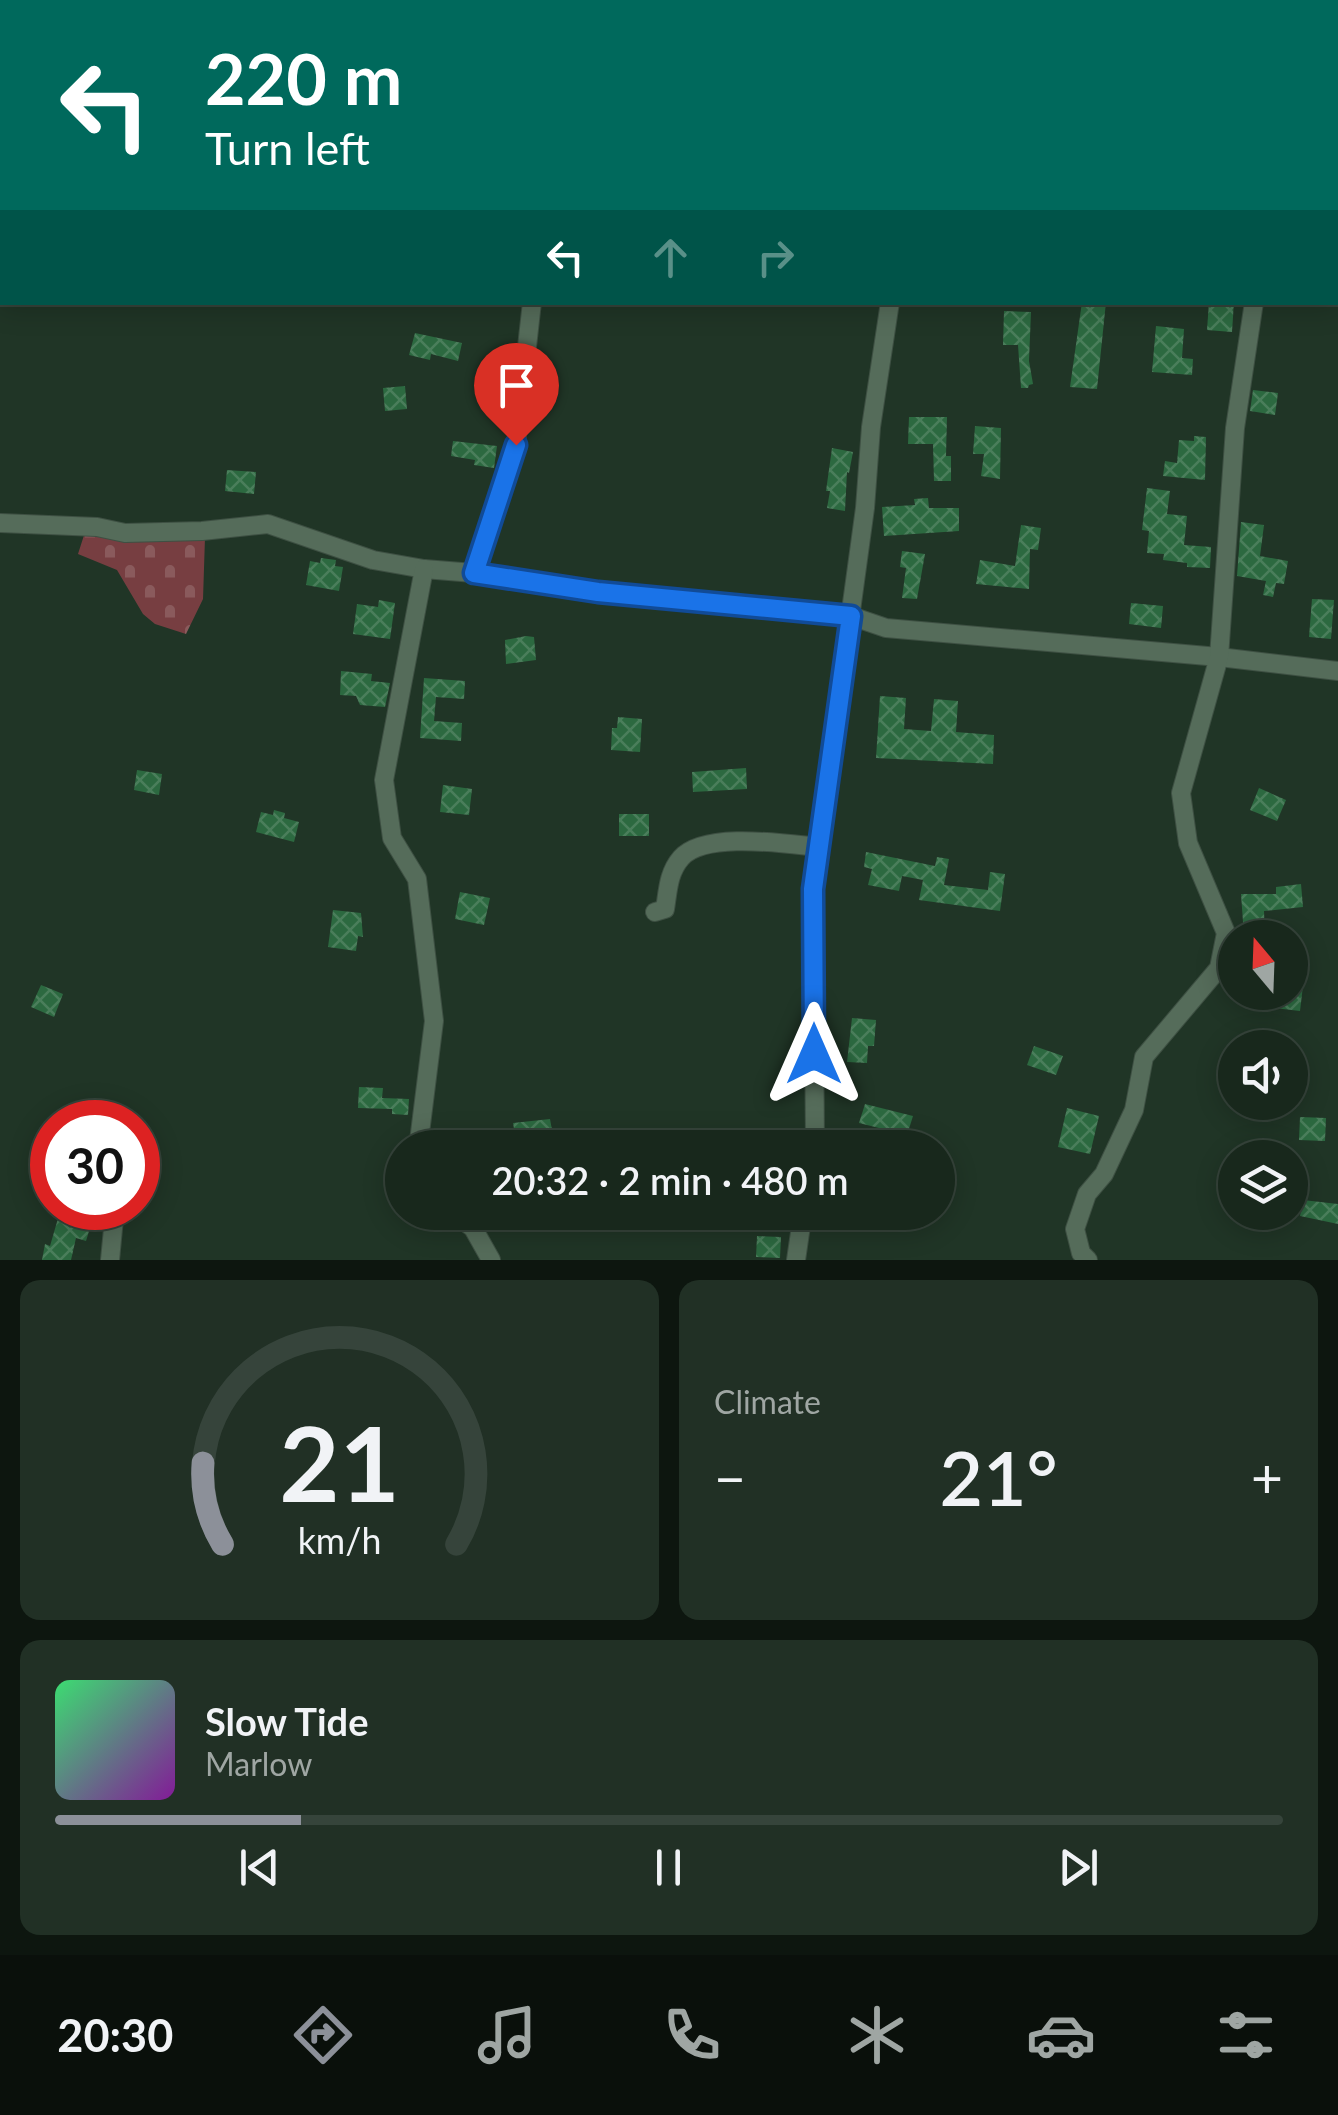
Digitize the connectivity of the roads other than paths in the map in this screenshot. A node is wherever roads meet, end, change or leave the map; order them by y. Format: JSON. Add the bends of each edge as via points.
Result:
{"nodes":[{"id":1,"x":532,"y":305,"type":"edge"},
{"id":2,"x":890,"y":305,"type":"edge"},
{"id":3,"x":1254,"y":305,"type":"edge"},
{"id":4,"x":0,"y":523,"type":"edge"},
{"id":5,"x":424,"y":569,"type":"junction"},
{"id":6,"x":474,"y":573,"type":"junction"},
{"id":7,"x":851,"y":616,"type":"junction"},
{"id":8,"x":1219,"y":657,"type":"junction"},
{"id":9,"x":1338,"y":671,"type":"edge"},
{"id":10,"x":819,"y":847,"type":"junction"},
{"id":11,"x":655,"y":912,"type":"dead end"},
{"id":12,"x":420,"y":1130,"type":"edge"},
{"id":13,"x":815,"y":1130,"type":"edge"},
{"id":14,"x":113,"y":1230,"type":"edge"},
{"id":15,"x":474,"y":1230,"type":"edge"},
{"id":16,"x":800,"y":1230,"type":"edge"},
{"id":17,"x":110,"y":1260,"type":"edge"},
{"id":18,"x":491,"y":1260,"type":"edge"},
{"id":19,"x":796,"y":1260,"type":"edge"},
{"id":20,"x":1088,"y":1260,"type":"edge"}],
"edges":[{"from":1,"to":6,"type":"street","via":[[516,445]]},
{"from":2,"to":7,"type":"street"},
{"from":3,"to":8,"type":"street","via":[[1235,428]]},
{"from":4,"to":5,"type":"street","via":[[125,533],[268,524],[373,560]]},
{"from":5,"to":6,"type":"street"},
{"from":5,"to":12,"type":"street","via":[[384,780],[392,838],[418,878],[434,1021]]},
{"from":6,"to":7,"type":"street"},
{"from":7,"to":8,"type":"street","via":[[886,628]]},
{"from":7,"to":10,"type":"street"},
{"from":8,"to":9,"type":"street"},
{"from":8,"to":20,"type":"street","via":[[1181,794],[1188,843],[1226,933],[1219,968],[1144,1057],[1134,1110],[1104,1174],[1087,1194],[1075,1230]]},
{"from":10,"to":11,"type":"street","via":[[744,842],[684,854],[670,874],[665,910]]},
{"from":10,"to":13,"type":"street","via":[[813,889]]},
{"from":14,"to":17,"type":"street"},
{"from":15,"to":18,"type":"street"},
{"from":16,"to":19,"type":"street"}]}
